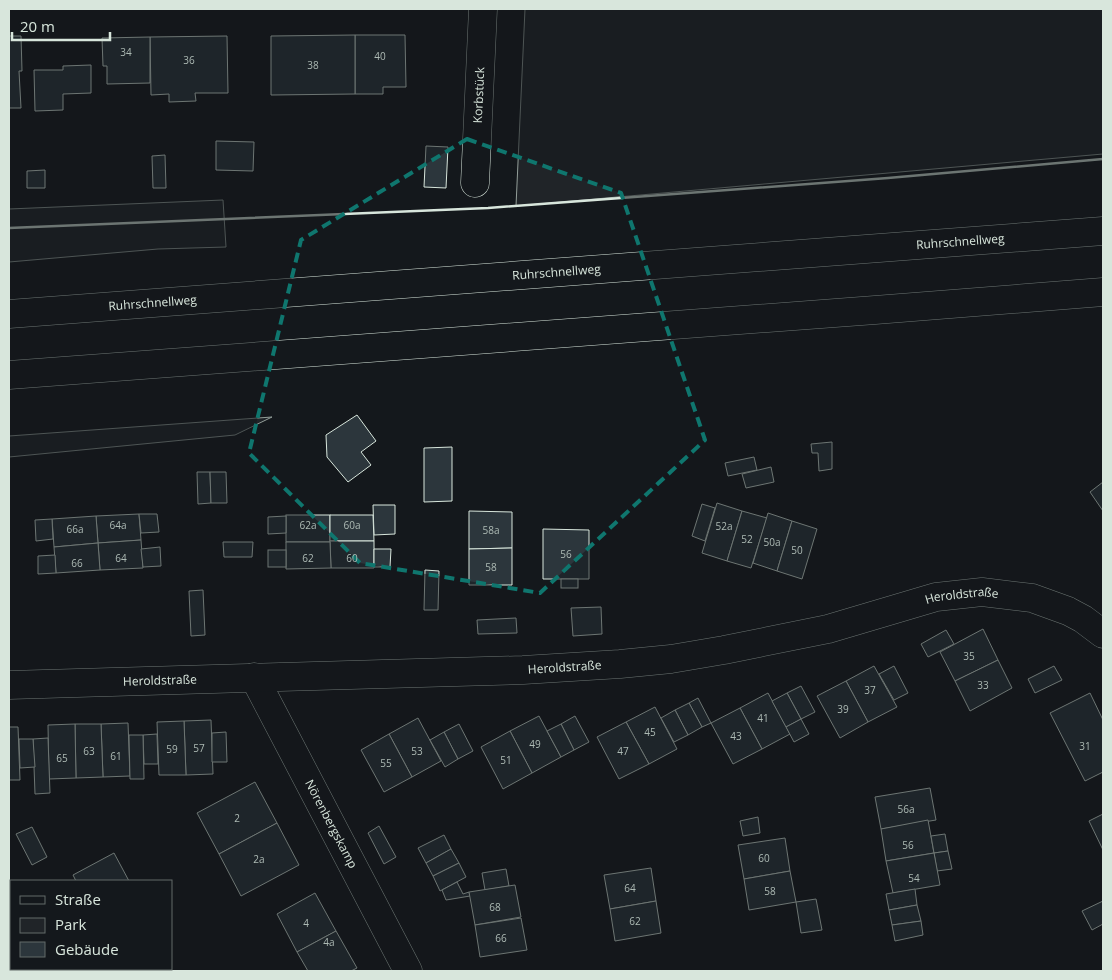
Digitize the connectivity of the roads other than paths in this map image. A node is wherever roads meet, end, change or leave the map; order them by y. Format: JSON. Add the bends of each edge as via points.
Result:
{"nodes":[{"id":1,"x":483,"y":9,"type":"edge"},
{"id":2,"x":475,"y":183,"type":"dead end"},
{"id":3,"x":1103,"y":231,"type":"edge"},
{"id":4,"x":1103,"y":292,"type":"edge"},
{"id":5,"x":9,"y":314,"type":"edge"},
{"id":6,"x":9,"y":375,"type":"edge"},
{"id":7,"x":1103,"y":634,"type":"edge"},
{"id":8,"x":254,"y":677,"type":"junction"},
{"id":9,"x":9,"y":685,"type":"edge"},
{"id":10,"x":408,"y":971,"type":"edge"}],
"edges":[{"from":1,"to":2,"type":"main road","name":"Korbstück"},
{"from":3,"to":5,"type":"main road","name":"Ruhrschnellweg"},
{"from":4,"to":6,"type":"main road"},
{"from":7,"to":8,"type":"main road","name":"Heroldstraße","via":[[1084,619],[1032,598],[982,592],[936,597],[828,629],[724,650],[620,664],[523,670]]},
{"from":8,"to":9,"type":"main road","name":"Heroldstraße"},
{"from":8,"to":10,"type":"main road","name":"Nörenbergskamp"}]}
